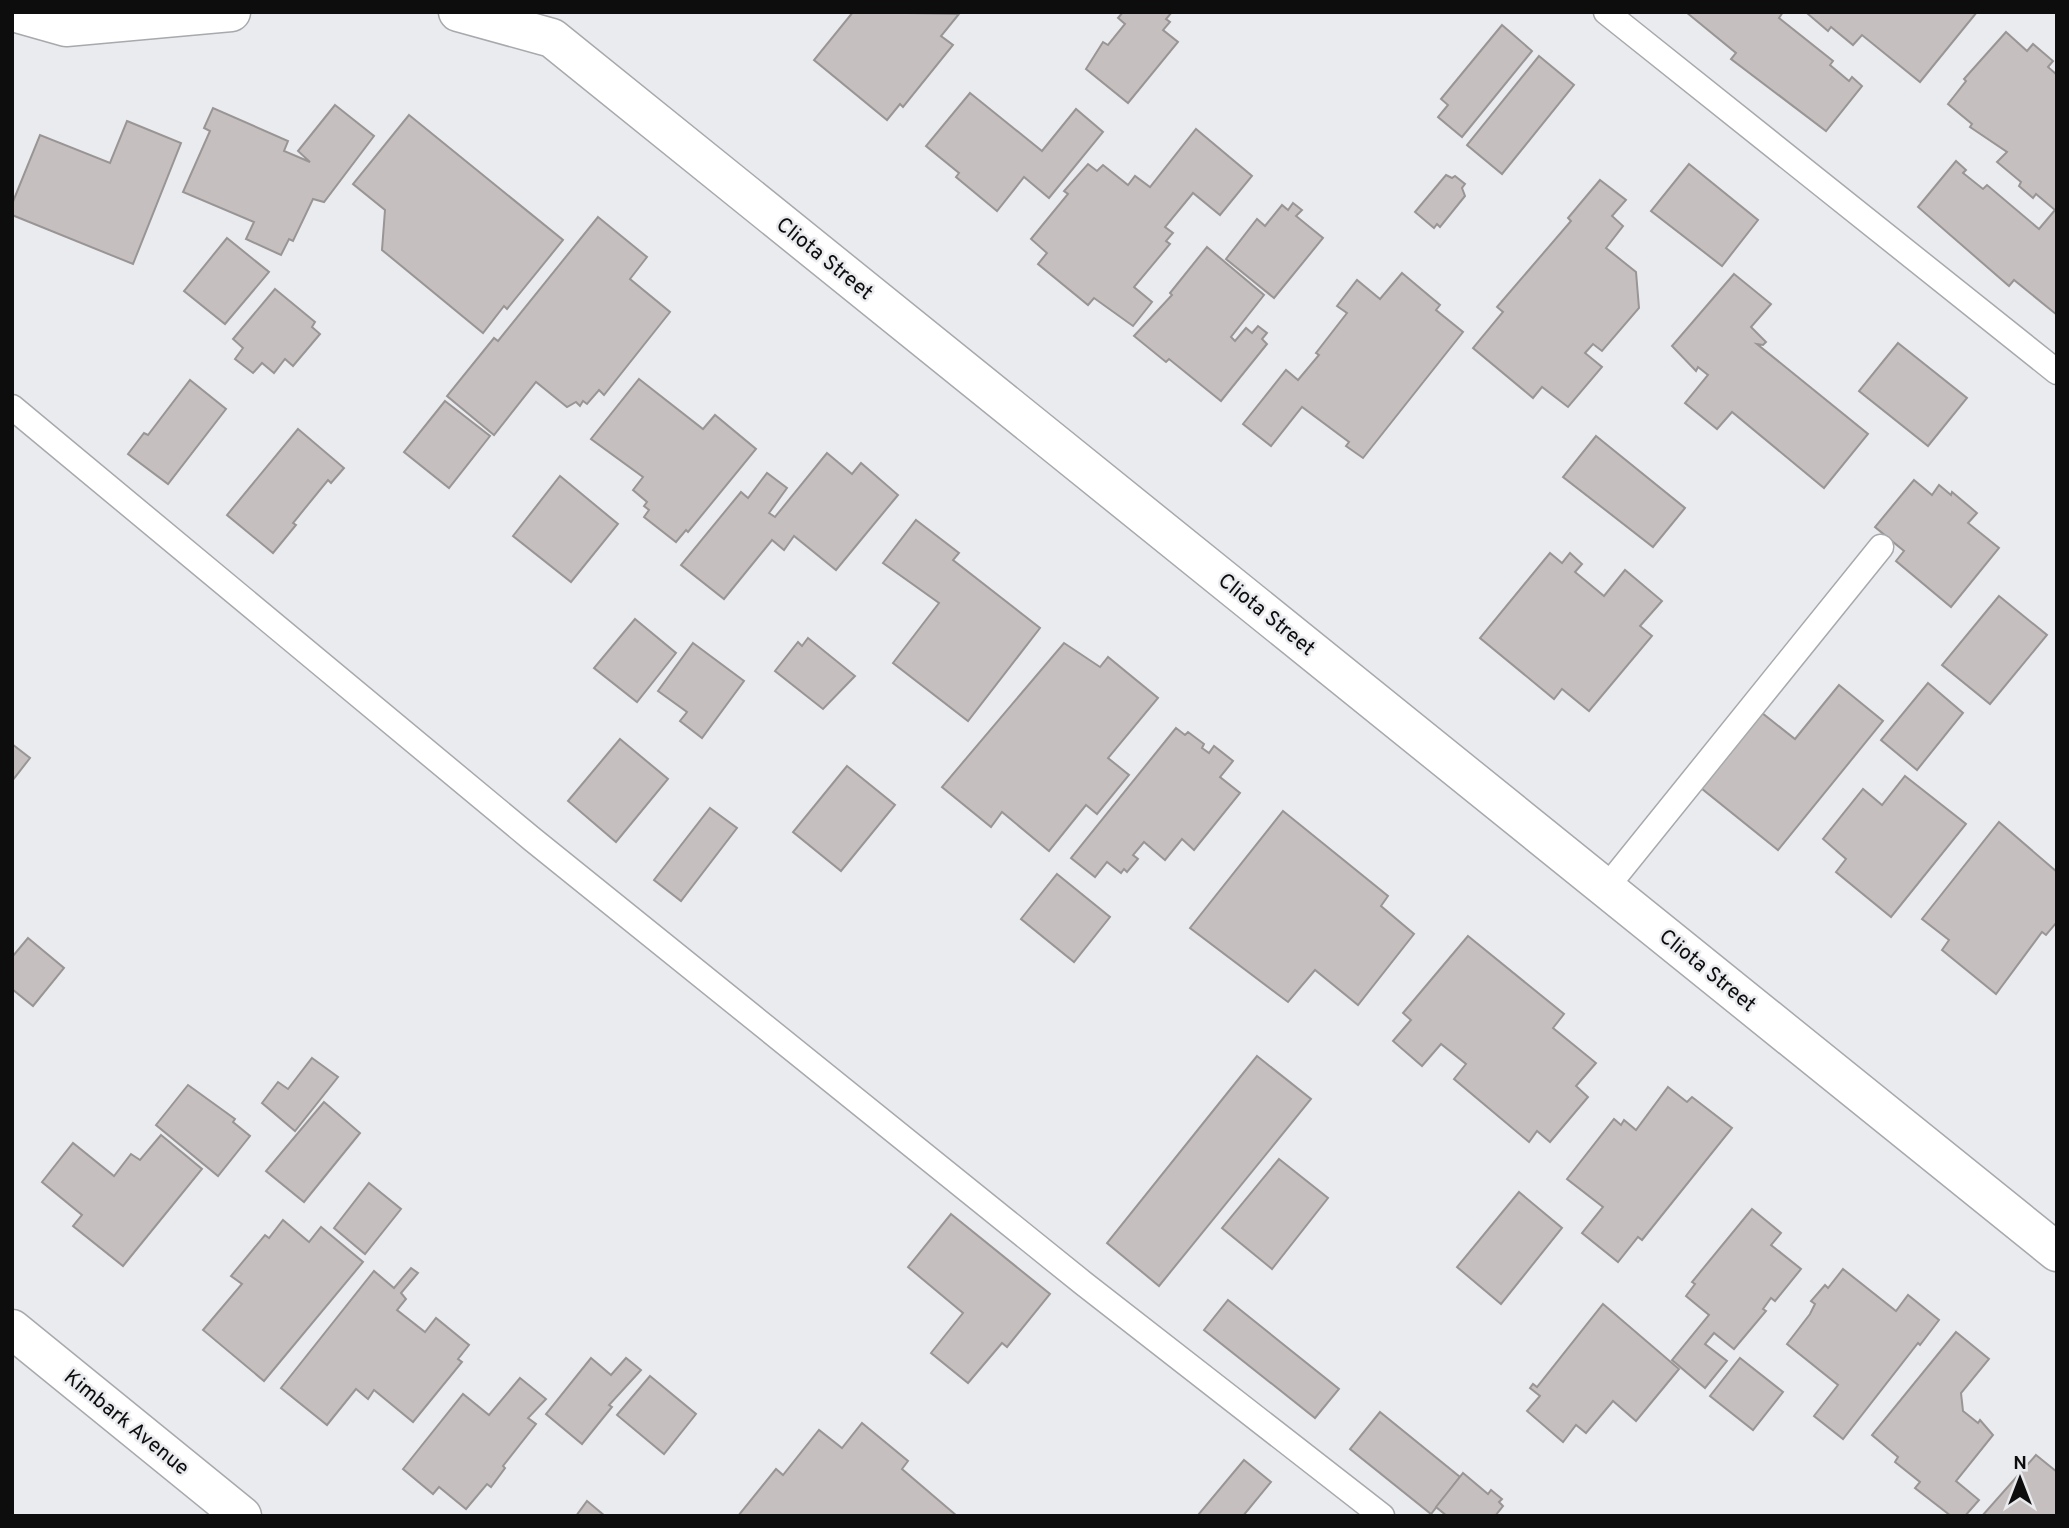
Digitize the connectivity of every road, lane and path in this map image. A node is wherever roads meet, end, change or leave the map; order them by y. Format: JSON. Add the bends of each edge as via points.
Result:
{"nodes":[{"id":1,"x":13,"y":12,"type":"edge"},
{"id":2,"x":231,"y":12,"type":"edge"},
{"id":3,"x":458,"y":12,"type":"edge"},
{"id":4,"x":1606,"y":12,"type":"edge"},
{"id":5,"x":499,"y":18,"type":"edge"},
{"id":6,"x":2057,"y":372,"type":"edge"},
{"id":7,"x":12,"y":407,"type":"edge"},
{"id":8,"x":1881,"y":547,"type":"dead end"},
{"id":9,"x":1606,"y":888,"type":"junction"},
{"id":10,"x":2057,"y":1252,"type":"edge"},
{"id":11,"x":12,"y":1329,"type":"edge"},
{"id":12,"x":242,"y":1516,"type":"edge"},
{"id":13,"x":1382,"y":1516,"type":"edge"}],
"edges":[{"from":1,"to":2,"type":"street","via":[[66,27]]},
{"from":3,"to":5,"type":"street","name":"Cliota Street"},
{"from":4,"to":6,"type":"lane"},
{"from":5,"to":9,"type":"street","name":"Cliota Street","via":[[552,38]]},
{"from":7,"to":13,"type":"lane","via":[[532,839],[1083,1283]]},
{"from":8,"to":9,"type":"lane"},
{"from":9,"to":10,"type":"street","name":"Cliota Street"},
{"from":11,"to":12,"type":"street","name":"Kimbark Avenue"}]}
